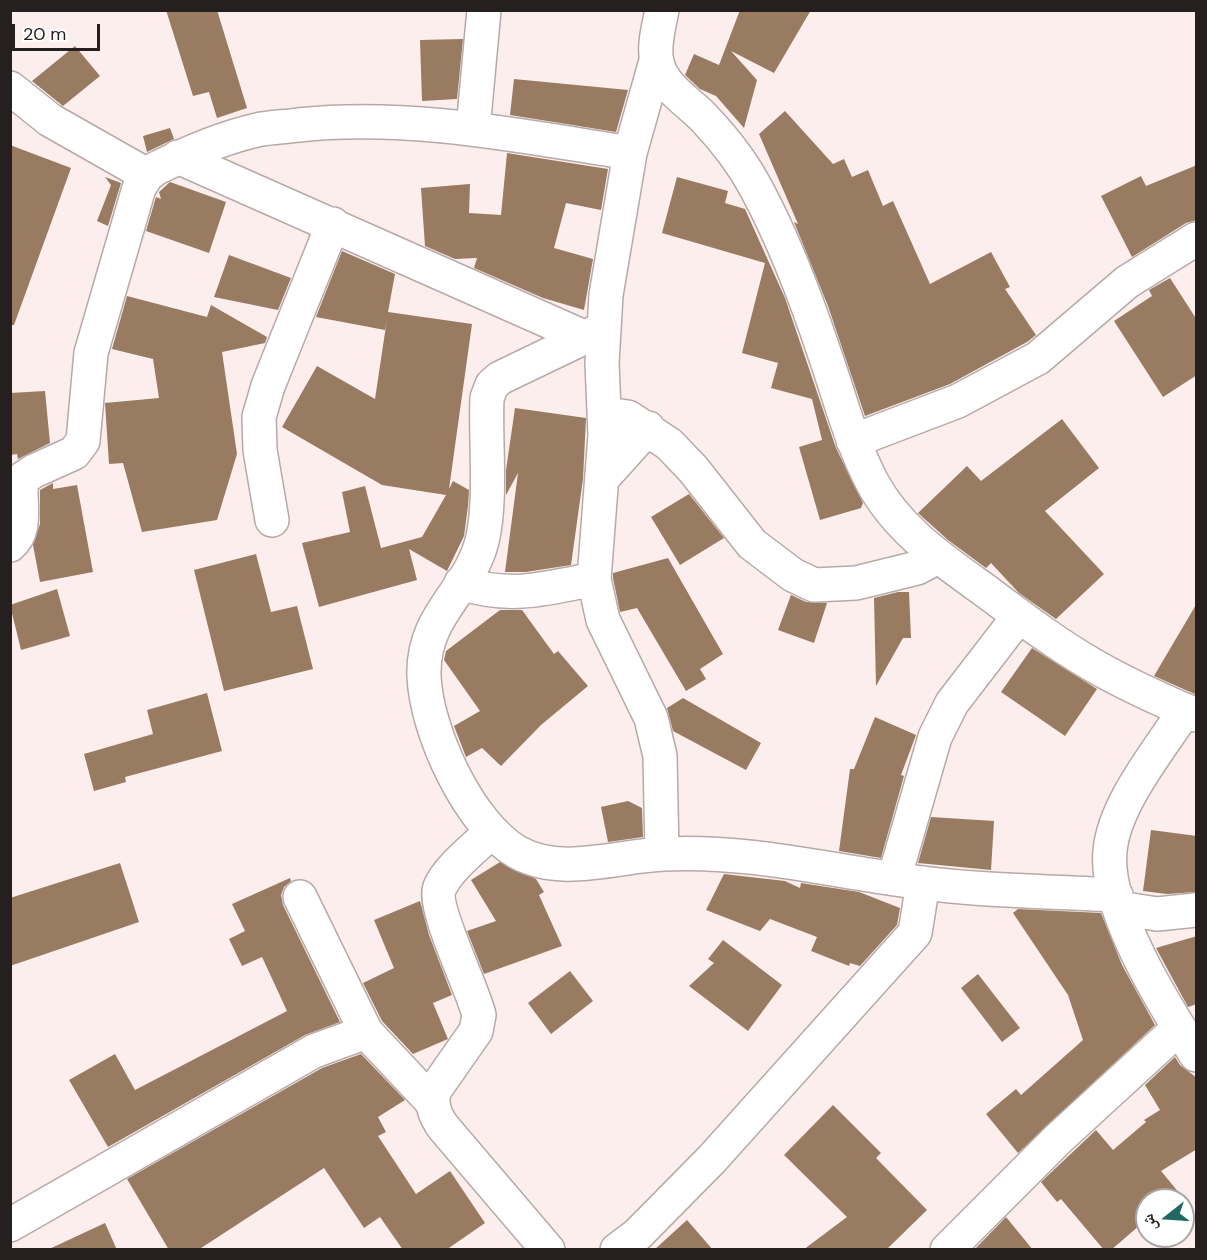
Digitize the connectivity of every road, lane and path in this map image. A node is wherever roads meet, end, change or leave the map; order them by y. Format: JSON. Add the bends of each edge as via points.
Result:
{"nodes":[{"id":1,"x":484,"y":10,"type":"edge"},
{"id":2,"x":662,"y":10,"type":"edge"},
{"id":3,"x":656,"y":61,"type":"junction"},
{"id":4,"x":10,"y":88,"type":"edge"},
{"id":5,"x":474,"y":129,"type":"junction"},
{"id":6,"x":630,"y":153,"type":"junction"},
{"id":7,"x":178,"y":158,"type":"junction"},
{"id":8,"x":147,"y":175,"type":"junction"},
{"id":9,"x":333,"y":224,"type":"junction"},
{"id":10,"x":1197,"y":239,"type":"edge"},
{"id":11,"x":594,"y":333,"type":"junction"},
{"id":12,"x":606,"y":414,"type":"junction"},
{"id":13,"x":648,"y":428,"type":"junction"},
{"id":14,"x":853,"y":441,"type":"junction"},
{"id":15,"x":10,"y":460,"type":"edge"},
{"id":16,"x":53,"y":463,"type":"junction"},
{"id":17,"x":602,"y":479,"type":"junction"},
{"id":18,"x":272,"y":520,"type":"dead end"},
{"id":19,"x":10,"y":545,"type":"edge"},
{"id":20,"x":938,"y":556,"type":"junction"},
{"id":21,"x":594,"y":579,"type":"junction"},
{"id":22,"x":461,"y":583,"type":"junction"},
{"id":23,"x":1019,"y":616,"type":"junction"},
{"id":24,"x":1191,"y":713,"type":"edge"},
{"id":25,"x":491,"y":832,"type":"junction"},
{"id":26,"x":662,"y":854,"type":"junction"},
{"id":27,"x":908,"y":881,"type":"junction"},
{"id":28,"x":300,"y":897,"type":"dead end"},
{"id":29,"x":1117,"y":902,"type":"junction"},
{"id":30,"x":1197,"y":910,"type":"edge"},
{"id":31,"x":1179,"y":1028,"type":"junction"},
{"id":32,"x":366,"y":1032,"type":"junction"},
{"id":33,"x":1197,"y":1055,"type":"edge"},
{"id":34,"x":432,"y":1102,"type":"junction"},
{"id":35,"x":10,"y":1225,"type":"edge"},
{"id":36,"x":548,"y":1250,"type":"edge"},
{"id":37,"x":617,"y":1250,"type":"edge"},
{"id":38,"x":947,"y":1250,"type":"edge"}],
"edges":[{"from":1,"to":5,"type":"street"},
{"from":2,"to":3,"type":"street"},
{"from":3,"to":6,"type":"street"},
{"from":3,"to":14,"type":"street","via":[[670,87],[736,154],[776,225],[818,333]]},
{"from":4,"to":8,"type":"street","via":[[50,120]]},
{"from":5,"to":6,"type":"street"},
{"from":5,"to":7,"type":"street","via":[[334,121],[258,129]]},
{"from":6,"to":11,"type":"street","via":[[606,295]]},
{"from":7,"to":8,"type":"street"},
{"from":7,"to":9,"type":"street"},
{"from":8,"to":16,"type":"street","via":[[133,206],[91,353],[83,441],[74,453]]},
{"from":9,"to":11,"type":"street"},
{"from":9,"to":18,"type":"street","via":[[259,417],[260,450]]},
{"from":10,"to":14,"type":"street","via":[[1127,282],[1029,363],[958,401]]},
{"from":11,"to":12,"type":"street","via":[[602,363]]},
{"from":11,"to":22,"type":"street","via":[[517,368],[492,386],[487,398],[482,542]]},
{"from":12,"to":13,"type":"street","via":[[628,417]]},
{"from":12,"to":17,"type":"street"},
{"from":13,"to":17,"type":"street"},
{"from":13,"to":20,"type":"street","via":[[693,469],[752,544],[814,585],[856,583],[917,568]]},
{"from":14,"to":20,"type":"street","via":[[873,484],[891,509],[911,534]]},
{"from":15,"to":16,"type":"street"},
{"from":16,"to":19,"type":"street","via":[[22,479],[21,522],[17,539]]},
{"from":17,"to":21,"type":"street"},
{"from":20,"to":23,"type":"street"},
{"from":21,"to":22,"type":"street","via":[[499,592]]},
{"from":21,"to":26,"type":"street","via":[[603,620],[651,718],[660,756]]},
{"from":22,"to":25,"type":"street","via":[[431,629],[424,663],[427,705],[450,765],[479,819]]},
{"from":23,"to":24,"type":"street","via":[[1090,664]]},
{"from":23,"to":27,"type":"street","via":[[952,703],[935,737]]},
{"from":24,"to":29,"type":"street","via":[[1139,781],[1119,817],[1110,850]]},
{"from":25,"to":26,"type":"street","via":[[518,852],[551,864]]},
{"from":25,"to":34,"type":"street","via":[[445,878],[437,894],[479,1015],[476,1031],[434,1091]]},
{"from":26,"to":27,"type":"street","via":[[691,853],[802,864]]},
{"from":27,"to":29,"type":"street"},
{"from":27,"to":37,"type":"street","via":[[915,933],[712,1159],[637,1235]]},
{"from":28,"to":32,"type":"street"},
{"from":29,"to":30,"type":"street","via":[[1157,914]]},
{"from":29,"to":31,"type":"street","via":[[1135,946]]},
{"from":31,"to":33,"type":"street"},
{"from":31,"to":38,"type":"street","via":[[1058,1139]]},
{"from":32,"to":34,"type":"street"},
{"from":32,"to":35,"type":"street","via":[[314,1051]]},
{"from":34,"to":36,"type":"street","via":[[444,1128]]}]}
